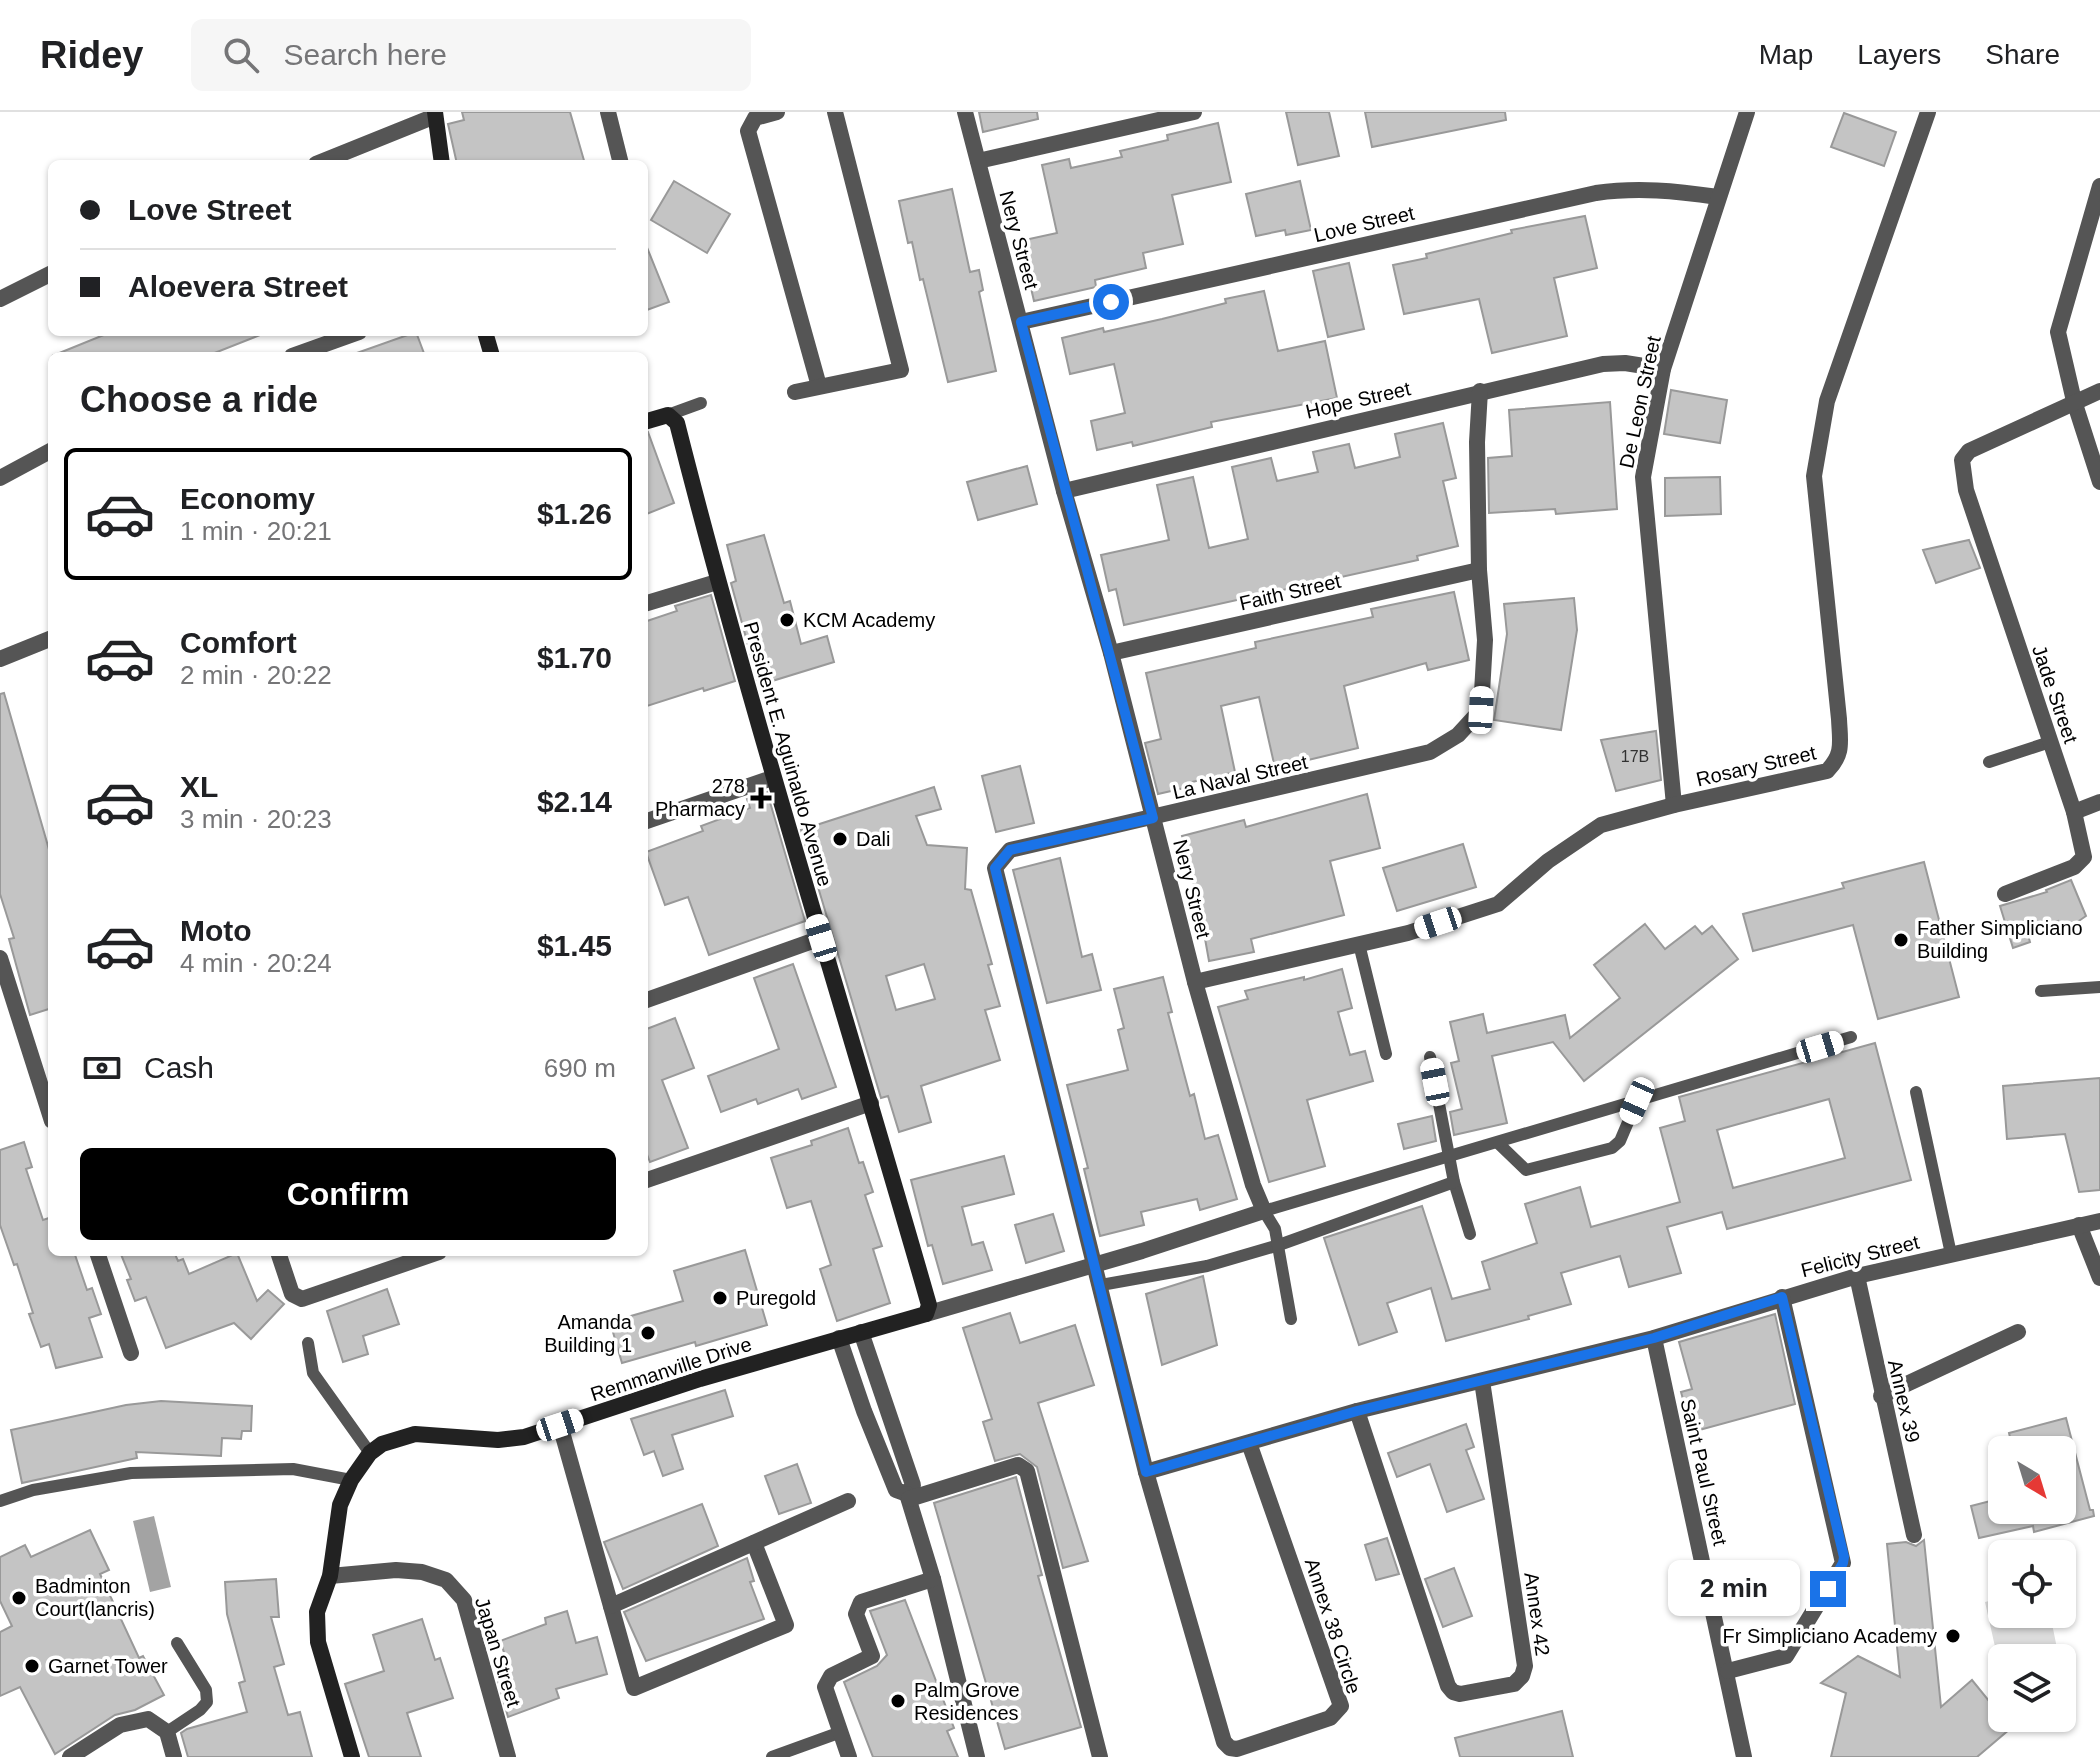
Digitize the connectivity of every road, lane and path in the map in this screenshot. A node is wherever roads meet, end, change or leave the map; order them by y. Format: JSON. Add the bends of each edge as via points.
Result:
{"nodes":[{"id":1,"x":608,"y":112,"type":"edge"},
{"id":2,"x":777,"y":112,"type":"edge"},
{"id":3,"x":835,"y":112,"type":"edge"},
{"id":4,"x":965,"y":112,"type":"edge"},
{"id":5,"x":1194,"y":112,"type":"edge"},
{"id":6,"x":1747,"y":112,"type":"edge"},
{"id":7,"x":1928,"y":112,"type":"edge"},
{"id":8,"x":435,"y":114,"type":"edge"},
{"id":9,"x":326,"y":160,"type":"edge"},
{"id":10,"x":441,"y":160,"type":"edge"},
{"id":11,"x":620,"y":160,"type":"edge"},
{"id":12,"x":978,"y":161,"type":"junction"},
{"id":13,"x":2100,"y":186,"type":"edge"},
{"id":14,"x":1718,"y":197,"type":"junction"},
{"id":15,"x":2095,"y":220,"type":"edge"},
{"id":16,"x":48,"y":275,"type":"edge"},
{"id":17,"x":0,"y":299,"type":"edge"},
{"id":18,"x":1021,"y":322,"type":"junction"},
{"id":19,"x":348,"y":336,"type":"edge"},
{"id":20,"x":303,"y":352,"type":"edge"},
{"id":21,"x":1663,"y":369,"type":"junction"},
{"id":22,"x":819,"y":386,"type":"junction"},
{"id":23,"x":1480,"y":391,"type":"junction"},
{"id":24,"x":2100,"y":391,"type":"edge"},
{"id":25,"x":795,"y":392,"type":"dead end"},
{"id":26,"x":2074,"y":401,"type":"junction"},
{"id":27,"x":701,"y":403,"type":"dead end"},
{"id":28,"x":668,"y":415,"type":"junction"},
{"id":29,"x":648,"y":421,"type":"edge"},
{"id":30,"x":48,"y":452,"type":"edge"},
{"id":31,"x":0,"y":478,"type":"edge"},
{"id":32,"x":2100,"y":482,"type":"edge"},
{"id":33,"x":1064,"y":491,"type":"junction"},
{"id":34,"x":1479,"y":570,"type":"junction"},
{"id":35,"x":717,"y":582,"type":"junction"},
{"id":36,"x":648,"y":603,"type":"edge"},
{"id":37,"x":48,"y":640,"type":"edge"},
{"id":38,"x":1111,"y":653,"type":"junction"},
{"id":39,"x":0,"y":659,"type":"edge"},
{"id":40,"x":2050,"y":742,"type":"junction"},
{"id":41,"x":1989,"y":762,"type":"dead end"},
{"id":42,"x":772,"y":778,"type":"junction"},
{"id":43,"x":2100,"y":802,"type":"edge"},
{"id":44,"x":1674,"y":805,"type":"junction"},
{"id":45,"x":2074,"y":812,"type":"junction"},
{"id":46,"x":1153,"y":818,"type":"junction"},
{"id":47,"x":648,"y":821,"type":"edge"},
{"id":48,"x":2005,"y":894,"type":"dead end"},
{"id":49,"x":821,"y":938,"type":"junction"},
{"id":50,"x":1359,"y":944,"type":"junction"},
{"id":51,"x":1,"y":964,"type":"edge"},
{"id":52,"x":1195,"y":982,"type":"junction"},
{"id":53,"x":2100,"y":987,"type":"edge"},
{"id":54,"x":2041,"y":991,"type":"dead end"},
{"id":55,"x":648,"y":1000,"type":"edge"},
{"id":56,"x":1851,"y":1037,"type":"dead end"},
{"id":57,"x":1386,"y":1054,"type":"dead end"},
{"id":58,"x":1430,"y":1057,"type":"dead end"},
{"id":59,"x":1916,"y":1092,"type":"dead end"},
{"id":60,"x":1637,"y":1101,"type":"junction"},
{"id":61,"x":871,"y":1103,"type":"junction"},
{"id":62,"x":48,"y":1105,"type":"edge"},
{"id":63,"x":1498,"y":1143,"type":"junction"},
{"id":64,"x":1450,"y":1158,"type":"junction"},
{"id":65,"x":648,"y":1180,"type":"edge"},
{"id":66,"x":1454,"y":1182,"type":"junction"},
{"id":67,"x":1264,"y":1211,"type":"junction"},
{"id":68,"x":2100,"y":1221,"type":"edge"},
{"id":69,"x":2079,"y":1225,"type":"junction"},
{"id":70,"x":1470,"y":1234,"type":"dead end"},
{"id":71,"x":1279,"y":1245,"type":"junction"},
{"id":72,"x":1951,"y":1254,"type":"junction"},
{"id":73,"x":98,"y":1256,"type":"edge"},
{"id":74,"x":279,"y":1256,"type":"edge"},
{"id":75,"x":427,"y":1256,"type":"edge"},
{"id":76,"x":1096,"y":1264,"type":"junction"},
{"id":77,"x":1857,"y":1276,"type":"junction"},
{"id":78,"x":2100,"y":1278,"type":"edge"},
{"id":79,"x":1101,"y":1285,"type":"junction"},
{"id":80,"x":1782,"y":1297,"type":"junction"},
{"id":81,"x":926,"y":1314,"type":"junction"},
{"id":82,"x":1291,"y":1319,"type":"dead end"},
{"id":83,"x":861,"y":1332,"type":"junction"},
{"id":84,"x":2018,"y":1332,"type":"dead end"},
{"id":85,"x":839,"y":1338,"type":"junction"},
{"id":86,"x":1654,"y":1338,"type":"junction"},
{"id":87,"x":308,"y":1343,"type":"dead end"},
{"id":88,"x":131,"y":1353,"type":"dead end"},
{"id":89,"x":876,"y":1378,"type":"junction"},
{"id":90,"x":1482,"y":1381,"type":"junction"},
{"id":91,"x":855,"y":1386,"type":"junction"},
{"id":92,"x":1881,"y":1396,"type":"junction"},
{"id":93,"x":1357,"y":1411,"type":"junction"},
{"id":94,"x":892,"y":1424,"type":"junction"},
{"id":95,"x":560,"y":1425,"type":"junction"},
{"id":96,"x":872,"y":1432,"type":"junction"},
{"id":97,"x":1249,"y":1443,"type":"junction"},
{"id":98,"x":370,"y":1453,"type":"junction"},
{"id":99,"x":1146,"y":1472,"type":"junction"},
{"id":100,"x":351,"y":1480,"type":"junction"},
{"id":101,"x":908,"y":1496,"type":"junction"},
{"id":102,"x":0,"y":1501,"type":"edge"},
{"id":103,"x":848,"y":1501,"type":"dead end"},
{"id":104,"x":1914,"y":1535,"type":"dead end"},
{"id":105,"x":754,"y":1543,"type":"junction"},
{"id":106,"x":330,"y":1576,"type":"junction"},
{"id":107,"x":933,"y":1579,"type":"junction"},
{"id":108,"x":611,"y":1606,"type":"junction"},
{"id":109,"x":177,"y":1643,"type":"dead end"},
{"id":110,"x":1728,"y":1671,"type":"junction"},
{"id":111,"x":167,"y":1732,"type":"junction"},
{"id":112,"x":841,"y":1732,"type":"junction"},
{"id":113,"x":70,"y":1757,"type":"edge"},
{"id":114,"x":174,"y":1757,"type":"edge"},
{"id":115,"x":352,"y":1757,"type":"edge"},
{"id":116,"x":508,"y":1757,"type":"edge"},
{"id":117,"x":772,"y":1757,"type":"edge"},
{"id":118,"x":849,"y":1757,"type":"edge"},
{"id":119,"x":977,"y":1757,"type":"edge"},
{"id":120,"x":1100,"y":1757,"type":"edge"},
{"id":121,"x":1744,"y":1757,"type":"edge"}],
"edges":[{"from":1,"to":11,"type":"street"},
{"from":2,"to":22,"type":"street","via":[[755,118],[748,131]]},
{"from":3,"to":22,"type":"street","via":[[901,370]]},
{"from":4,"to":12,"type":"street","name":"Nery Street"},
{"from":5,"to":12,"type":"street"},
{"from":6,"to":14,"type":"street","name":"De Leon Street"},
{"from":7,"to":44,"type":"street","name":"Rosary Street","via":[[1827,401],[1814,476],[1839,719],[1837,761],[1827,771]]},
{"from":8,"to":9,"type":"street"},
{"from":8,"to":10,"type":"main road"},
{"from":12,"to":18,"type":"street","name":"Nery Street"},
{"from":13,"to":15,"type":"street"},
{"from":14,"to":18,"type":"street","name":"Love Street","via":[[1643,188],[1596,193]]},
{"from":14,"to":21,"type":"street","name":"De Leon Street"},
{"from":15,"to":26,"type":"street","via":[[2058,332]]},
{"from":16,"to":17,"type":"street"},
{"from":18,"to":33,"type":"street","name":"Nery Street"},
{"from":19,"to":20,"type":"street"},
{"from":21,"to":23,"type":"street","name":"Hope Street","via":[[1603,364]]},
{"from":21,"to":44,"type":"street","name":"De Leon Street","via":[[1643,477]]},
{"from":22,"to":25,"type":"street"},
{"from":23,"to":33,"type":"street","name":"Hope Street"},
{"from":23,"to":34,"type":"street","name":"La Naval Street"},
{"from":24,"to":26,"type":"street"},
{"from":26,"to":32,"type":"street"},
{"from":26,"to":40,"type":"street","name":"Jade Street","via":[[1969,451],[1962,460],[1966,490]]},
{"from":27,"to":28,"type":"lane"},
{"from":28,"to":29,"type":"main road"},
{"from":28,"to":35,"type":"main road","name":"President E. Aguinaldo Avenue","via":[[677,423]]},
{"from":30,"to":31,"type":"street"},
{"from":33,"to":38,"type":"street","name":"Nery Street"},
{"from":34,"to":38,"type":"street","name":"Faith Street"},
{"from":34,"to":46,"type":"street","name":"La Naval Street","via":[[1485,640],[1481,710],[1458,735],[1430,752]]},
{"from":35,"to":36,"type":"street"},
{"from":35,"to":42,"type":"main road","name":"President E. Aguinaldo Avenue"},
{"from":37,"to":39,"type":"street"},
{"from":38,"to":46,"type":"street","name":"Nery Street"},
{"from":40,"to":41,"type":"lane"},
{"from":40,"to":45,"type":"street","name":"Jade Street"},
{"from":42,"to":47,"type":"street"},
{"from":42,"to":49,"type":"main road","name":"President E. Aguinaldo Avenue"},
{"from":43,"to":45,"type":"street"},
{"from":44,"to":50,"type":"street","name":"Rosary Street","via":[[1601,825],[1498,904]]},
{"from":45,"to":48,"type":"street","name":"Jade Street","via":[[2084,857],[2080,863]]},
{"from":46,"to":52,"type":"street","name":"Nery Street"},
{"from":46,"to":76,"type":"street","name":"La Naval Street","via":[[1010,850],[995,868]]},
{"from":49,"to":55,"type":"street"},
{"from":49,"to":61,"type":"main road","name":"President E. Aguinaldo Avenue"},
{"from":50,"to":52,"type":"street","name":"Rosary Street"},
{"from":50,"to":57,"type":"lane"},
{"from":51,"to":62,"type":"street"},
{"from":52,"to":67,"type":"street","name":"Nery Street"},
{"from":53,"to":54,"type":"lane"},
{"from":56,"to":60,"type":"lane"},
{"from":58,"to":64,"type":"lane"},
{"from":59,"to":72,"type":"lane"},
{"from":60,"to":63,"type":"lane"},
{"from":60,"to":63,"type":"lane","via":[[1612,1148],[1526,1170]]},
{"from":61,"to":65,"type":"street"},
{"from":61,"to":81,"type":"main road","name":"President E. Aguinaldo Avenue","via":[[929,1305]]},
{"from":63,"to":64,"type":"lane"},
{"from":64,"to":66,"type":"lane"},
{"from":64,"to":67,"type":"lane"},
{"from":66,"to":70,"type":"lane"},
{"from":66,"to":71,"type":"lane"},
{"from":67,"to":71,"type":"lane"},
{"from":67,"to":76,"type":"street"},
{"from":68,"to":69,"type":"street","name":"Felicity Street"},
{"from":69,"to":72,"type":"street","name":"Felicity Street"},
{"from":69,"to":78,"type":"street"},
{"from":71,"to":79,"type":"lane","via":[[1207,1266]]},
{"from":71,"to":82,"type":"lane"},
{"from":72,"to":77,"type":"street","name":"Felicity Street"},
{"from":73,"to":88,"type":"street"},
{"from":74,"to":75,"type":"street","via":[[292,1294],[302,1299]]},
{"from":76,"to":79,"type":"street"},
{"from":76,"to":81,"type":"street"},
{"from":77,"to":80,"type":"street","name":"Felicity Street"},
{"from":77,"to":92,"type":"street","name":"Annex 39"},
{"from":79,"to":99,"type":"street"},
{"from":80,"to":86,"type":"street","name":"Felicity Street"},
{"from":80,"to":110,"type":"street","via":[[1843,1563],[1786,1656]]},
{"from":81,"to":83,"type":"main road","name":"Remmanville Drive"},
{"from":83,"to":85,"type":"main road","name":"Remmanville Drive"},
{"from":83,"to":89,"type":"street"},
{"from":84,"to":92,"type":"street"},
{"from":85,"to":91,"type":"street"},
{"from":85,"to":95,"type":"main road","name":"Remmanville Drive"},
{"from":86,"to":90,"type":"street","name":"Felicity Street"},
{"from":86,"to":110,"type":"street","name":"Saint Paul Street"},
{"from":87,"to":98,"type":"lane","via":[[313,1373]]},
{"from":89,"to":91,"type":"street"},
{"from":89,"to":94,"type":"street"},
{"from":90,"to":93,"type":"street","name":"Felicity Street"},
{"from":90,"to":93,"type":"street","name":"Annex 42","via":[[1525,1666],[1514,1684],[1460,1694],[1448,1686]]},
{"from":91,"to":96,"type":"street"},
{"from":92,"to":104,"type":"street","name":"Annex 39"},
{"from":93,"to":97,"type":"street","name":"Felicity Street"},
{"from":94,"to":96,"type":"street"},
{"from":94,"to":101,"type":"street","via":[[913,1485]]},
{"from":95,"to":98,"type":"main road","name":"Remmanville Drive","via":[[498,1440],[415,1434]]},
{"from":95,"to":108,"type":"street"},
{"from":96,"to":101,"type":"street","via":[[896,1490]]},
{"from":97,"to":99,"type":"street","name":"Felicity Street"},
{"from":97,"to":99,"type":"street","name":"Annex 38 Circle","via":[[1341,1706],[1330,1718],[1237,1749],[1224,1742]]},
{"from":98,"to":100,"type":"main road"},
{"from":100,"to":102,"type":"lane","via":[[293,1469],[131,1473]]},
{"from":100,"to":106,"type":"main road","via":[[340,1505]]},
{"from":101,"to":107,"type":"street"},
{"from":101,"to":120,"type":"street","via":[[1018,1465],[1027,1471]]},
{"from":103,"to":105,"type":"street"},
{"from":105,"to":108,"type":"street"},
{"from":105,"to":108,"type":"street","via":[[786,1625],[634,1688]]},
{"from":106,"to":115,"type":"main road","via":[[317,1612],[318,1642]]},
{"from":106,"to":116,"type":"street","name":"Japan Street","via":[[396,1570],[446,1580],[464,1600]]},
{"from":107,"to":112,"type":"street","via":[[857,1607],[872,1656],[831,1676],[825,1687]]},
{"from":107,"to":119,"type":"street"},
{"from":109,"to":111,"type":"lane","via":[[206,1690],[207,1702]]},
{"from":110,"to":121,"type":"street","name":"Saint Paul Street"},
{"from":111,"to":113,"type":"street","via":[[148,1719],[120,1725]]},
{"from":111,"to":114,"type":"street"},
{"from":112,"to":117,"type":"lane"},
{"from":112,"to":118,"type":"street"}]}
